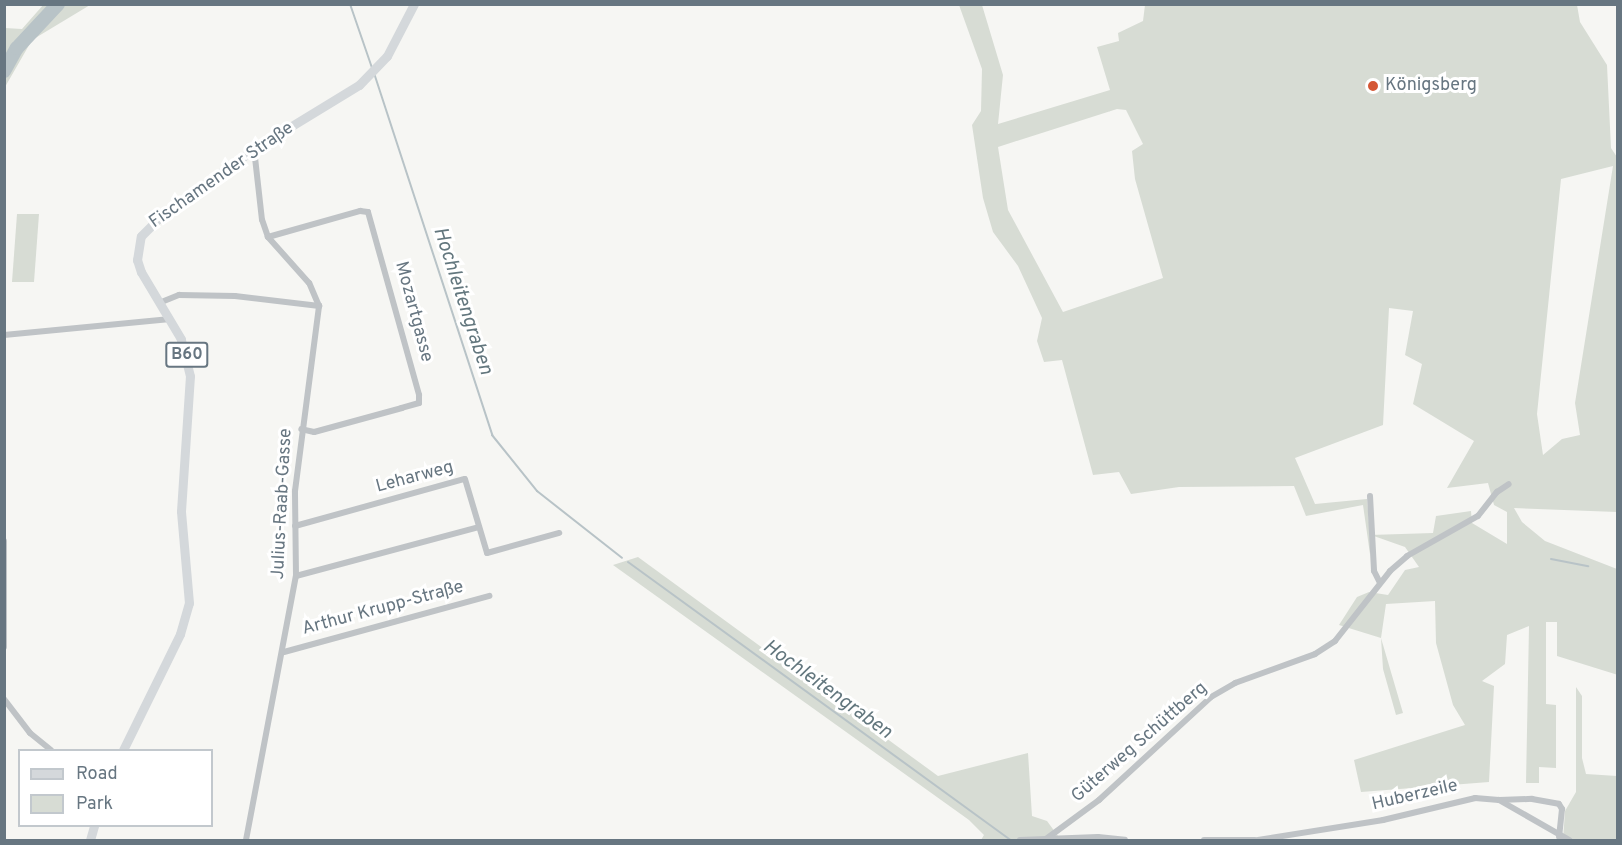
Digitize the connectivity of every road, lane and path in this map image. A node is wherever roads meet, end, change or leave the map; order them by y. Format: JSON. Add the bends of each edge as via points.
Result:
{"nodes":[{"id":1,"x":414,"y":4,"type":"edge"},
{"id":2,"x":254,"y":149,"type":"junction"},
{"id":3,"x":268,"y":237,"type":"junction"},
{"id":4,"x":159,"y":303,"type":"junction"},
{"id":5,"x":319,"y":306,"type":"junction"},
{"id":6,"x":170,"y":319,"type":"junction"},
{"id":7,"x":4,"y":335,"type":"edge"},
{"id":8,"x":301,"y":429,"type":"junction"},
{"id":9,"x":1509,"y":484,"type":"dead end"},
{"id":10,"x":1371,"y":496,"type":"dead end"},
{"id":11,"x":295,"y":525,"type":"junction"},
{"id":12,"x":479,"y":527,"type":"junction"},
{"id":13,"x":559,"y":533,"type":"dead end"},
{"id":14,"x":4,"y":541,"type":"edge"},
{"id":15,"x":296,"y":576,"type":"junction"},
{"id":16,"x":1380,"y":583,"type":"junction"},
{"id":17,"x":489,"y":596,"type":"dead end"},
{"id":18,"x":4,"y":647,"type":"edge"},
{"id":19,"x":284,"y":652,"type":"junction"},
{"id":20,"x":4,"y":699,"type":"edge"},
{"id":21,"x":50,"y":749,"type":"edge"},
{"id":22,"x":123,"y":749,"type":"edge"},
{"id":23,"x":1499,"y":800,"type":"junction"},
{"id":24,"x":1073,"y":821,"type":"junction"},
{"id":25,"x":1559,"y":837,"type":"junction"},
{"id":26,"x":1072,"y":838,"type":"junction"},
{"id":27,"x":1046,"y":839,"type":"edge"},
{"id":28,"x":246,"y":840,"type":"edge"},
{"id":29,"x":1020,"y":840,"type":"edge"},
{"id":30,"x":1125,"y":840,"type":"edge"},
{"id":31,"x":1204,"y":840,"type":"edge"},
{"id":32,"x":1257,"y":840,"type":"edge"},
{"id":33,"x":1569,"y":840,"type":"edge"}],
"edges":[{"from":1,"to":2,"type":"main road","name":"Fischamender Straße","number":"B60","via":[[400,36],[373,73]]},
{"from":2,"to":3,"type":"street","via":[[262,220]]},
{"from":2,"to":4,"type":"main road","name":"Fischamender Straße","number":"B60","via":[[163,214],[141,236],[137,260]]},
{"from":3,"to":5,"type":"street","via":[[309,283]]},
{"from":3,"to":8,"type":"street","name":"Mozartgasse","via":[[368,212],[419,395],[419,402],[402,408],[314,432]]},
{"from":4,"to":5,"type":"street","via":[[179,296],[235,296]]},
{"from":4,"to":6,"type":"main road","name":"Fischamender Straße","number":"B60"},
{"from":5,"to":8,"type":"street","name":"Julius-Raab-Gasse"},
{"from":6,"to":7,"type":"street"},
{"from":6,"to":22,"type":"main road","name":"Fischamender Straße","number":"B60","via":[[182,339],[190,376],[180,511],[189,603],[180,634]]},
{"from":8,"to":11,"type":"street","name":"Julius-Raab-Gasse"},
{"from":9,"to":16,"type":"street","name":"Güterweg Schüttberg","via":[[1497,492],[1478,516],[1407,556]]},
{"from":10,"to":16,"type":"street","via":[[1374,571]]},
{"from":11,"to":12,"type":"street","name":"Leharweg","via":[[465,479]]},
{"from":11,"to":15,"type":"street","name":"Julius-Raab-Gasse"},
{"from":12,"to":13,"type":"street","name":"Leharweg","via":[[487,553]]},
{"from":12,"to":15,"type":"street"},
{"from":14,"to":18,"type":"street"},
{"from":15,"to":19,"type":"street","name":"Julius-Raab-Gasse"},
{"from":16,"to":24,"type":"street","name":"Güterweg Schüttberg","via":[[1335,641],[1315,654],[1235,683],[1211,697]]},
{"from":17,"to":19,"type":"street","name":"Arthur Krupp-Straße"},
{"from":19,"to":28,"type":"street","name":"Julius-Raab-Gasse"},
{"from":20,"to":21,"type":"street","via":[[30,733]]},
{"from":23,"to":25,"type":"street"},
{"from":23,"to":25,"type":"street","name":"Huberzeile","via":[[1532,799],[1558,804],[1562,809]]},
{"from":23,"to":32,"type":"street","name":"Huberzeile","via":[[1475,798],[1383,820]]},
{"from":24,"to":26,"type":"street"},
{"from":24,"to":27,"type":"street","name":"Güterweg Schüttberg"},
{"from":25,"to":33,"type":"street"},
{"from":26,"to":27,"type":"street"},
{"from":26,"to":30,"type":"street"},
{"from":27,"to":29,"type":"street"},
{"from":31,"to":32,"type":"street","name":"Huberzeile"}]}
